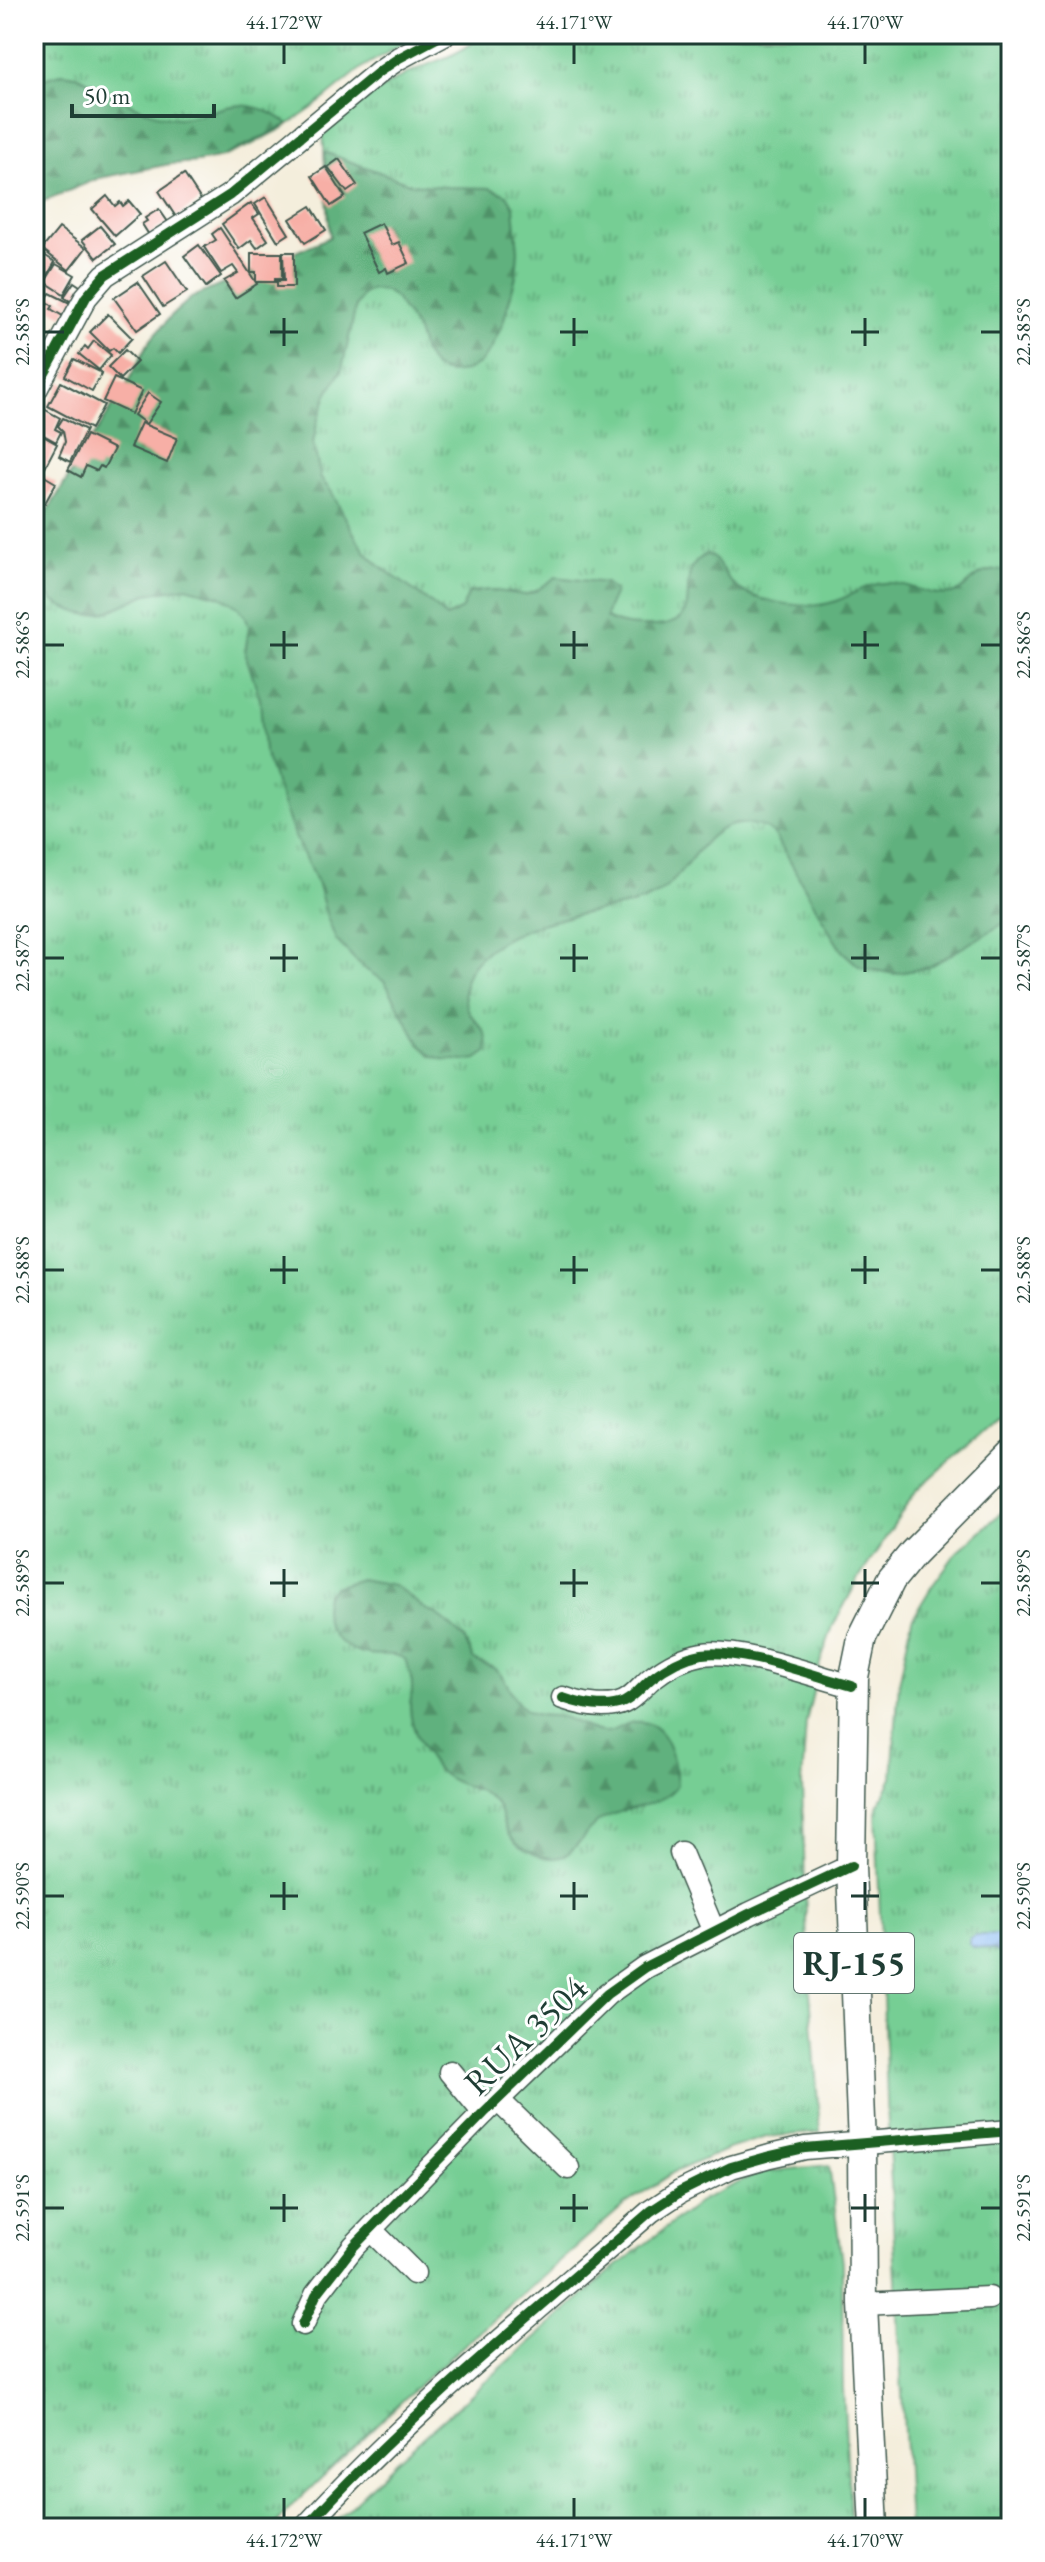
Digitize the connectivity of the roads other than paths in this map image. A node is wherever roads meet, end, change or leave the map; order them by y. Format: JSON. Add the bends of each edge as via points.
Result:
{"nodes":[{"id":1,"x":444,"y":34,"type":"edge"},
{"id":2,"x":34,"y":393,"type":"edge"},
{"id":3,"x":1011,"y":1454,"type":"edge"},
{"id":4,"x":852,"y":1686,"type":"junction"},
{"id":5,"x":563,"y":1698,"type":"dead end"},
{"id":6,"x":681,"y":1853,"type":"dead end"},
{"id":7,"x":851,"y":1866,"type":"junction"},
{"id":8,"x":714,"y":1932,"type":"junction"},
{"id":9,"x":450,"y":2072,"type":"dead end"},
{"id":10,"x":491,"y":2107,"type":"junction"},
{"id":11,"x":1011,"y":2131,"type":"edge"},
{"id":12,"x":862,"y":2145,"type":"junction"},
{"id":13,"x":568,"y":2168,"type":"dead end"},
{"id":14,"x":371,"y":2230,"type":"junction"},
{"id":15,"x":414,"y":2273,"type":"dead end"},
{"id":16,"x":989,"y":2298,"type":"dead end"},
{"id":17,"x":863,"y":2304,"type":"junction"},
{"id":18,"x":303,"y":2324,"type":"dead end"},
{"id":19,"x":305,"y":2528,"type":"edge"},
{"id":20,"x":874,"y":2528,"type":"edge"}],
"edges":[{"from":1,"to":2,"type":"street","via":[[380,71],[230,195],[105,275],[86,297]]},
{"from":3,"to":4,"type":"main road","number":"RJ-155","via":[[891,1580],[862,1638]]},
{"from":4,"to":5,"type":"street","via":[[739,1656],[702,1654],[666,1669],[624,1702],[578,1703]]},
{"from":4,"to":7,"type":"main road","number":"RJ-155"},
{"from":6,"to":8,"type":"street"},
{"from":7,"to":8,"type":"street","name":"RUA 3504"},
{"from":7,"to":12,"type":"main road","number":"RJ-155"},
{"from":8,"to":10,"type":"street","name":"RUA 3504","via":[[645,1967],[607,1994]]},
{"from":9,"to":10,"type":"street"},
{"from":10,"to":13,"type":"street"},
{"from":10,"to":14,"type":"street","name":"RUA 3504"},
{"from":11,"to":12,"type":"street"},
{"from":12,"to":17,"type":"main road","number":"RJ-155"},
{"from":12,"to":19,"type":"street","via":[[805,2148],[731,2167],[651,2211],[393,2437]]},
{"from":14,"to":15,"type":"street"},
{"from":14,"to":18,"type":"street","name":"RUA 3504","via":[[333,2270]]},
{"from":16,"to":17,"type":"street"},
{"from":17,"to":20,"type":"main road","number":"RJ-155"}]}
